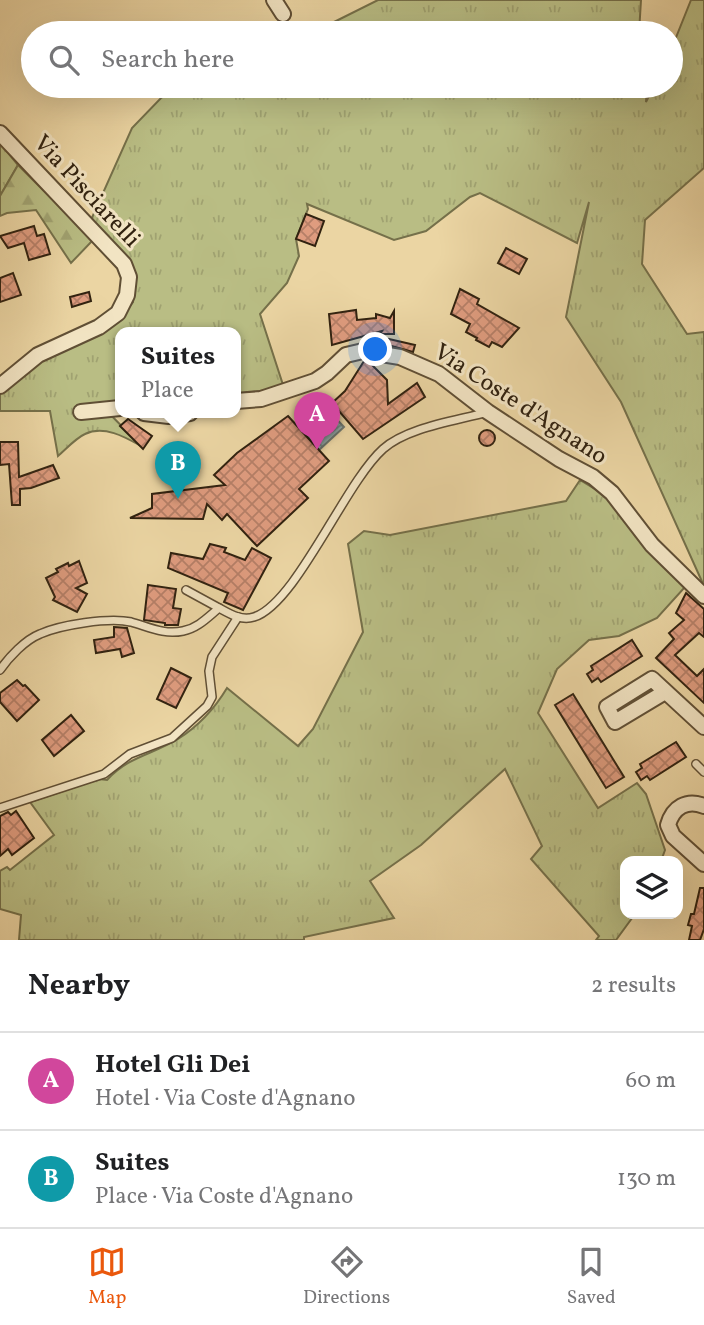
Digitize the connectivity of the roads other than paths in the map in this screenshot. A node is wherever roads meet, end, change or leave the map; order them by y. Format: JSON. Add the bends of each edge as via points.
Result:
{"nodes":[{"id":1,"x":274,"y":0,"type":"edge"},
{"id":2,"x":283,"y":15,"type":"dead end"},
{"id":3,"x":0,"y":133,"type":"edge"},
{"id":4,"x":0,"y":386,"type":"edge"},
{"id":5,"x":241,"y":401,"type":"edge"},
{"id":6,"x":115,"y":409,"type":"edge"},
{"id":7,"x":81,"y":412,"type":"dead end"},
{"id":8,"x":488,"y":412,"type":"junction"},
{"id":9,"x":187,"y":590,"type":"dead end"},
{"id":10,"x":704,"y":596,"type":"edge"},
{"id":11,"x":219,"y":608,"type":"junction"},
{"id":12,"x":238,"y":617,"type":"junction"},
{"id":13,"x":0,"y":670,"type":"edge"},
{"id":14,"x":665,"y":692,"type":"dead end"},
{"id":15,"x":704,"y":727,"type":"edge"},
{"id":16,"x":696,"y":764,"type":"dead end"},
{"id":17,"x":704,"y":772,"type":"edge"},
{"id":18,"x":704,"y":806,"type":"edge"},
{"id":19,"x":0,"y":808,"type":"edge"},
{"id":20,"x":704,"y":864,"type":"edge"}],
"edges":[{"from":1,"to":2,"type":"street"},
{"from":3,"to":4,"type":"street","name":"Via Pisciarelli","via":[[124,264],[129,277],[124,304],[110,320],[38,355]]},
{"from":5,"to":8,"type":"street","name":"Via Coste d'Agnano","via":[[261,399],[315,381],[346,355],[363,351],[400,357],[439,374]]},
{"from":6,"to":7,"type":"street"},
{"from":8,"to":10,"type":"street","name":"Via Coste d'Agnano","via":[[593,477]]},
{"from":8,"to":12,"type":"lane","via":[[419,430],[386,447],[365,467],[279,598],[256,616]]},
{"from":9,"to":11,"type":"lane"},
{"from":11,"to":12,"type":"lane"},
{"from":11,"to":13,"type":"lane","via":[[181,632],[159,632],[128,621],[48,632],[38,635]]},
{"from":12,"to":19,"type":"lane","via":[[212,657],[212,697],[172,738],[130,754],[104,774]]},
{"from":14,"to":15,"type":"street"},
{"from":16,"to":17,"type":"lane"},
{"from":18,"to":20,"type":"street","via":[[684,803],[670,816],[668,825],[673,836]]}]}
